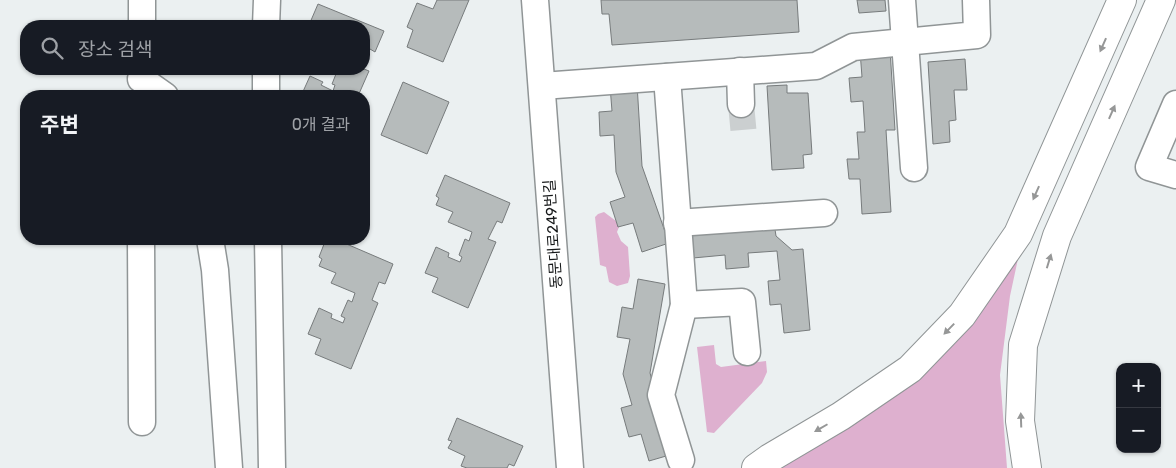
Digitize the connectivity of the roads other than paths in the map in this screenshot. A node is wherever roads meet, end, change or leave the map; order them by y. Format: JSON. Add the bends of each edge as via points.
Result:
{"nodes":[{"id":1,"x":142,"y":0,"type":"edge"},
{"id":2,"x":267,"y":0,"type":"edge"},
{"id":3,"x":535,"y":0,"type":"edge"},
{"id":4,"x":902,"y":0,"type":"edge"},
{"id":5,"x":976,"y":0,"type":"edge"},
{"id":6,"x":1122,"y":0,"type":"edge"},
{"id":7,"x":1161,"y":0,"type":"edge"},
{"id":8,"x":142,"y":20,"type":"edge"},
{"id":9,"x":266,"y":20,"type":"edge"},
{"id":10,"x":905,"y":42,"type":"junction"},
{"id":11,"x":740,"y":71,"type":"junction"},
{"id":12,"x":266,"y":75,"type":"edge"},
{"id":13,"x":667,"y":77,"type":"junction"},
{"id":14,"x":141,"y":81,"type":"edge"},
{"id":15,"x":542,"y":86,"type":"junction"},
{"id":16,"x":156,"y":90,"type":"edge"},
{"id":17,"x":266,"y":90,"type":"edge"},
{"id":18,"x":741,"y":104,"type":"tunnel mouth"},
{"id":19,"x":1176,"y":104,"type":"edge"},
{"id":20,"x":914,"y":168,"type":"dead end"},
{"id":21,"x":1176,"y":175,"type":"edge"},
{"id":22,"x":824,"y":213,"type":"dead end"},
{"id":23,"x":677,"y":223,"type":"junction"},
{"id":24,"x":141,"y":245,"type":"edge"},
{"id":25,"x":211,"y":245,"type":"edge"},
{"id":26,"x":268,"y":245,"type":"edge"},
{"id":27,"x":684,"y":305,"type":"junction"},
{"id":28,"x":747,"y":352,"type":"dead end"},
{"id":29,"x":142,"y":422,"type":"dead end"},
{"id":30,"x":681,"y":460,"type":"dead end"},
{"id":31,"x":229,"y":468,"type":"edge"},
{"id":32,"x":272,"y":468,"type":"edge"},
{"id":33,"x":570,"y":468,"type":"edge"},
{"id":34,"x":756,"y":468,"type":"edge"},
{"id":35,"x":1027,"y":468,"type":"edge"}],
"edges":[{"from":1,"to":8,"type":"street"},
{"from":2,"to":9,"type":"street"},
{"from":3,"to":15,"type":"street","name":"동문대로249번길"},
{"from":4,"to":10,"type":"street"},
{"from":5,"to":10,"type":"street","via":[[978,35]]},
{"from":6,"to":34,"type":"highway","one_way":true,"via":[[1018,234],[962,315],[910,369]]},
{"from":35,"to":7,"type":"highway","one_way":true,"via":[[1020,421],[1023,346],[1057,236]]},
{"from":10,"to":11,"type":"street","via":[[853,47],[816,66]]},
{"from":10,"to":20,"type":"street"},
{"from":11,"to":13,"type":"street"},
{"from":11,"to":18,"type":"street"},
{"from":12,"to":17,"type":"street"},
{"from":13,"to":15,"type":"street"},
{"from":13,"to":23,"type":"street"},
{"from":14,"to":16,"type":"street"},
{"from":15,"to":33,"type":"street","name":"동문대로249번길"},
{"from":19,"to":21,"type":"street","via":[[1150,167]]},
{"from":22,"to":23,"type":"street"},
{"from":23,"to":27,"type":"street"},
{"from":24,"to":29,"type":"street"},
{"from":25,"to":31,"type":"street"},
{"from":26,"to":32,"type":"street"},
{"from":27,"to":28,"type":"street","via":[[742,302]]},
{"from":27,"to":30,"type":"street","via":[[660,395]]}]}
